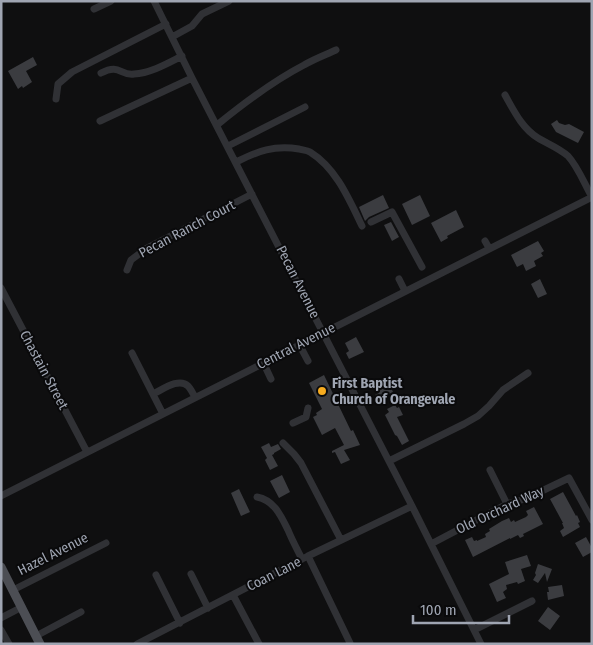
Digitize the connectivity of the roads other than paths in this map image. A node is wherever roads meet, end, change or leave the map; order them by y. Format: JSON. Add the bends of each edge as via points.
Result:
{"nodes":[{"id":1,"x":111,"y":1,"type":"edge"},
{"id":2,"x":154,"y":1,"type":"edge"},
{"id":3,"x":229,"y":1,"type":"edge"},
{"id":4,"x":94,"y":9,"type":"dead end"},
{"id":5,"x":166,"y":24,"type":"junction"},
{"id":6,"x":172,"y":37,"type":"junction"},
{"id":7,"x":336,"y":50,"type":"dead end"},
{"id":8,"x":182,"y":56,"type":"junction"},
{"id":9,"x":101,"y":73,"type":"dead end"},
{"id":10,"x":192,"y":78,"type":"junction"},
{"id":11,"x":505,"y":95,"type":"dead end"},
{"id":12,"x":56,"y":99,"type":"dead end"},
{"id":13,"x":305,"y":107,"type":"dead end"},
{"id":14,"x":100,"y":121,"type":"dead end"},
{"id":15,"x":217,"y":125,"type":"junction"},
{"id":16,"x":228,"y":146,"type":"junction"},
{"id":17,"x":236,"y":162,"type":"junction"},
{"id":18,"x":252,"y":194,"type":"junction"},
{"id":19,"x":592,"y":197,"type":"edge"},
{"id":20,"x":371,"y":222,"type":"dead end"},
{"id":21,"x":362,"y":226,"type":"dead end"},
{"id":22,"x":422,"y":267,"type":"dead end"},
{"id":23,"x":127,"y":270,"type":"dead end"},
{"id":24,"x":399,"y":279,"type":"dead end"},
{"id":25,"x":1,"y":288,"type":"edge"},
{"id":26,"x":405,"y":291,"type":"junction"},
{"id":27,"x":323,"y":332,"type":"junction"},
{"id":28,"x":299,"y":344,"type":"junction"},
{"id":29,"x":132,"y":352,"type":"dead end"},
{"id":30,"x":308,"y":361,"type":"dead end"},
{"id":31,"x":263,"y":362,"type":"junction"},
{"id":32,"x":528,"y":373,"type":"dead end"},
{"id":33,"x":271,"y":379,"type":"dead end"},
{"id":34,"x":153,"y":394,"type":"junction"},
{"id":35,"x":195,"y":397,"type":"junction"},
{"id":36,"x":308,"y":408,"type":"dead end"},
{"id":37,"x":163,"y":414,"type":"junction"},
{"id":38,"x":292,"y":423,"type":"dead end"},
{"id":39,"x":283,"y":443,"type":"dead end"},
{"id":40,"x":87,"y":452,"type":"junction"},
{"id":41,"x":389,"y":461,"type":"junction"},
{"id":42,"x":490,"y":470,"type":"dead end"},
{"id":43,"x":1,"y":496,"type":"edge"},
{"id":44,"x":257,"y":497,"type":"dead end"},
{"id":45,"x":507,"y":504,"type":"junction"},
{"id":46,"x":412,"y":506,"type":"junction"},
{"id":47,"x":592,"y":520,"type":"edge"},
{"id":48,"x":341,"y":540,"type":"junction"},
{"id":49,"x":106,"y":543,"type":"dead end"},
{"id":50,"x":431,"y":544,"type":"junction"},
{"id":51,"x":305,"y":557,"type":"junction"},
{"id":52,"x":1,"y":567,"type":"edge"},
{"id":53,"x":191,"y":574,"type":"dead end"},
{"id":54,"x":156,"y":575,"type":"dead end"},
{"id":55,"x":4,"y":580,"type":"edge"},
{"id":56,"x":13,"y":590,"type":"junction"},
{"id":57,"x":233,"y":595,"type":"junction"},
{"id":58,"x":532,"y":601,"type":"dead end"},
{"id":59,"x":22,"y":607,"type":"junction"},
{"id":60,"x":208,"y":608,"type":"junction"},
{"id":61,"x":81,"y":612,"type":"dead end"},
{"id":62,"x":1,"y":618,"type":"edge"},
{"id":63,"x":180,"y":623,"type":"junction"},
{"id":64,"x":1,"y":630,"type":"edge"},
{"id":65,"x":474,"y":630,"type":"junction"},
{"id":66,"x":38,"y":640,"type":"edge"},
{"id":67,"x":350,"y":643,"type":"edge"},
{"id":68,"x":480,"y":643,"type":"edge"},
{"id":69,"x":8,"y":644,"type":"edge"},
{"id":70,"x":137,"y":644,"type":"edge"},
{"id":71,"x":259,"y":644,"type":"edge"}],
"edges":[{"from":1,"to":4,"type":"street"},
{"from":2,"to":5,"type":"street","name":"Pecan Avenue"},
{"from":3,"to":6,"type":"street","via":[[202,14],[192,26]]},
{"from":5,"to":6,"type":"street","name":"Pecan Avenue"},
{"from":5,"to":12,"type":"street","via":[[72,72],[58,84]]},
{"from":6,"to":8,"type":"street","name":"Pecan Avenue"},
{"from":7,"to":15,"type":"street","via":[[278,80]]},
{"from":8,"to":9,"type":"street","via":[[137,74],[114,69]]},
{"from":8,"to":10,"type":"street","name":"Pecan Avenue"},
{"from":10,"to":14,"type":"street"},
{"from":10,"to":15,"type":"street","name":"Pecan Avenue"},
{"from":11,"to":19,"type":"street","via":[[525,128],[571,160]]},
{"from":13,"to":16,"type":"street"},
{"from":15,"to":16,"type":"street","name":"Pecan Avenue"},
{"from":16,"to":17,"type":"street","name":"Pecan Avenue"},
{"from":17,"to":18,"type":"street","name":"Pecan Avenue"},
{"from":17,"to":21,"type":"street","via":[[254,153],[280,147],[308,150],[332,171]]},
{"from":18,"to":23,"type":"street","name":"Pecan Ranch Court","via":[[147,248],[132,260]]},
{"from":18,"to":27,"type":"street","name":"Pecan Avenue"},
{"from":19,"to":26,"type":"street","name":"Central Avenue","via":[[487,245]]},
{"from":20,"to":22,"type":"street","via":[[392,212]]},
{"from":24,"to":26,"type":"street"},
{"from":25,"to":40,"type":"street","name":"Chastain Street"},
{"from":26,"to":27,"type":"street","name":"Central Avenue"},
{"from":27,"to":28,"type":"street","name":"Central Avenue"},
{"from":27,"to":41,"type":"street","name":"Pecan Avenue"},
{"from":28,"to":30,"type":"street"},
{"from":28,"to":31,"type":"street","name":"Central Avenue"},
{"from":29,"to":34,"type":"street"},
{"from":31,"to":33,"type":"street"},
{"from":31,"to":35,"type":"street","name":"Central Avenue"},
{"from":32,"to":41,"type":"street","via":[[503,390],[478,416]]},
{"from":34,"to":35,"type":"street","via":[[183,383]]},
{"from":34,"to":37,"type":"street"},
{"from":35,"to":37,"type":"street","name":"Central Avenue"},
{"from":36,"to":38,"type":"street","via":[[306,416]]},
{"from":37,"to":40,"type":"street","name":"Central Avenue"},
{"from":39,"to":48,"type":"street","via":[[301,462]]},
{"from":40,"to":43,"type":"street","name":"Central Avenue"},
{"from":41,"to":46,"type":"street","name":"Pecan Avenue"},
{"from":42,"to":45,"type":"street"},
{"from":44,"to":51,"type":"street","via":[[276,508]]},
{"from":45,"to":47,"type":"street","name":"Old Orchard Way","via":[[569,478]]},
{"from":45,"to":50,"type":"street","name":"Old Orchard Way"},
{"from":46,"to":48,"type":"street","name":"Coan Lane"},
{"from":46,"to":50,"type":"street","name":"Pecan Avenue"},
{"from":48,"to":51,"type":"street","name":"Coan Lane"},
{"from":49,"to":56,"type":"street","name":"Hazel Avenue"},
{"from":50,"to":65,"type":"street","name":"Pecan Avenue"},
{"from":51,"to":57,"type":"street","name":"Coan Lane"},
{"from":51,"to":67,"type":"street"},
{"from":52,"to":55,"type":"main road","name":"Hazel Avenue"},
{"from":53,"to":60,"type":"street"},
{"from":54,"to":63,"type":"street"},
{"from":55,"to":56,"type":"main road","name":"Hazel Avenue"},
{"from":56,"to":59,"type":"main road","name":"Hazel Avenue"},
{"from":57,"to":60,"type":"street","name":"Coan Lane"},
{"from":57,"to":71,"type":"street"},
{"from":58,"to":65,"type":"street"},
{"from":59,"to":62,"type":"street"},
{"from":59,"to":66,"type":"main road","name":"Hazel Avenue"},
{"from":60,"to":63,"type":"street","name":"Coan Lane"},
{"from":61,"to":66,"type":"street"},
{"from":63,"to":70,"type":"street","name":"Coan Lane"},
{"from":64,"to":69,"type":"street"},
{"from":65,"to":68,"type":"street","name":"Pecan Avenue"}]}
